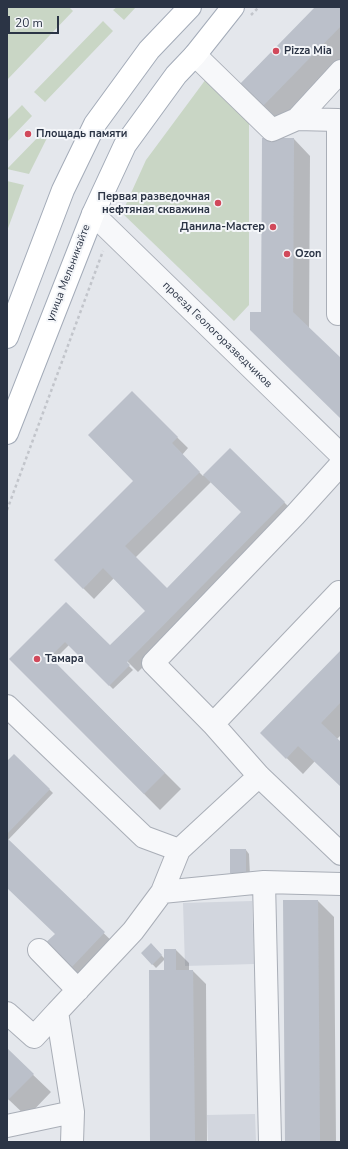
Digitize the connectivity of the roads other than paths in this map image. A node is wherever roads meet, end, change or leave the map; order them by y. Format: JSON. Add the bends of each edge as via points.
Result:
{"nodes":[{"id":1,"x":190,"y":7,"type":"edge"},
{"id":2,"x":233,"y":7,"type":"edge"},
{"id":3,"x":195,"y":55,"type":"junction"},
{"id":4,"x":341,"y":71,"type":"edge"},
{"id":5,"x":297,"y":119,"type":"junction"},
{"id":6,"x":340,"y":120,"type":"edge"},
{"id":7,"x":93,"y":214,"type":"junction"},
{"id":8,"x":338,"y":314,"type":"dead end"},
{"id":9,"x":7,"y":337,"type":"edge"},
{"id":10,"x":7,"y":433,"type":"edge"},
{"id":11,"x":341,"y":455,"type":"edge"},
{"id":12,"x":341,"y":464,"type":"edge"},
{"id":13,"x":338,"y":592,"type":"dead end"},
{"id":14,"x":7,"y":706,"type":"edge"},
{"id":15,"x":213,"y":724,"type":"junction"},
{"id":16,"x":259,"y":776,"type":"junction"},
{"id":17,"x":179,"y":850,"type":"junction"},
{"id":18,"x":341,"y":854,"type":"edge"},
{"id":19,"x":264,"y":882,"type":"junction"},
{"id":20,"x":341,"y":884,"type":"edge"},
{"id":21,"x":162,"y":892,"type":"junction"},
{"id":22,"x":39,"y":950,"type":"dead end"},
{"id":23,"x":78,"y":990,"type":"junction"},
{"id":24,"x":7,"y":1012,"type":"edge"},
{"id":25,"x":57,"y":1012,"type":"junction"},
{"id":26,"x":73,"y":1112,"type":"junction"},
{"id":27,"x":7,"y":1126,"type":"edge"},
{"id":28,"x":72,"y":1142,"type":"edge"},
{"id":29,"x":270,"y":1142,"type":"edge"}],
"edges":[{"from":1,"to":9,"type":"main road","via":[[149,50],[95,124],[63,190]]},
{"from":2,"to":3,"type":"main road","name":"улица Мельникайте"},
{"from":3,"to":5,"type":"street","via":[[272,130]]},
{"from":3,"to":7,"type":"main road","name":"улица Мельникайте","via":[[176,75],[125,145]]},
{"from":4,"to":5,"type":"street"},
{"from":5,"to":6,"type":"street"},
{"from":6,"to":8,"type":"street"},
{"from":7,"to":10,"type":"main road","name":"улица Мельникайте"},
{"from":7,"to":11,"type":"street","name":"проезд Геологоразведчиков"},
{"from":12,"to":15,"type":"street","via":[[153,664]]},
{"from":13,"to":15,"type":"street"},
{"from":14,"to":17,"type":"street","via":[[144,837]]},
{"from":15,"to":16,"type":"street"},
{"from":16,"to":17,"type":"street"},
{"from":16,"to":18,"type":"street"},
{"from":17,"to":21,"type":"street"},
{"from":19,"to":20,"type":"street"},
{"from":19,"to":21,"type":"street"},
{"from":19,"to":29,"type":"street"},
{"from":21,"to":23,"type":"street","via":[[133,931]]},
{"from":22,"to":23,"type":"street"},
{"from":23,"to":25,"type":"street"},
{"from":24,"to":25,"type":"street","via":[[34,1037]]},
{"from":25,"to":26,"type":"street"},
{"from":26,"to":27,"type":"street"},
{"from":26,"to":28,"type":"street"}]}
